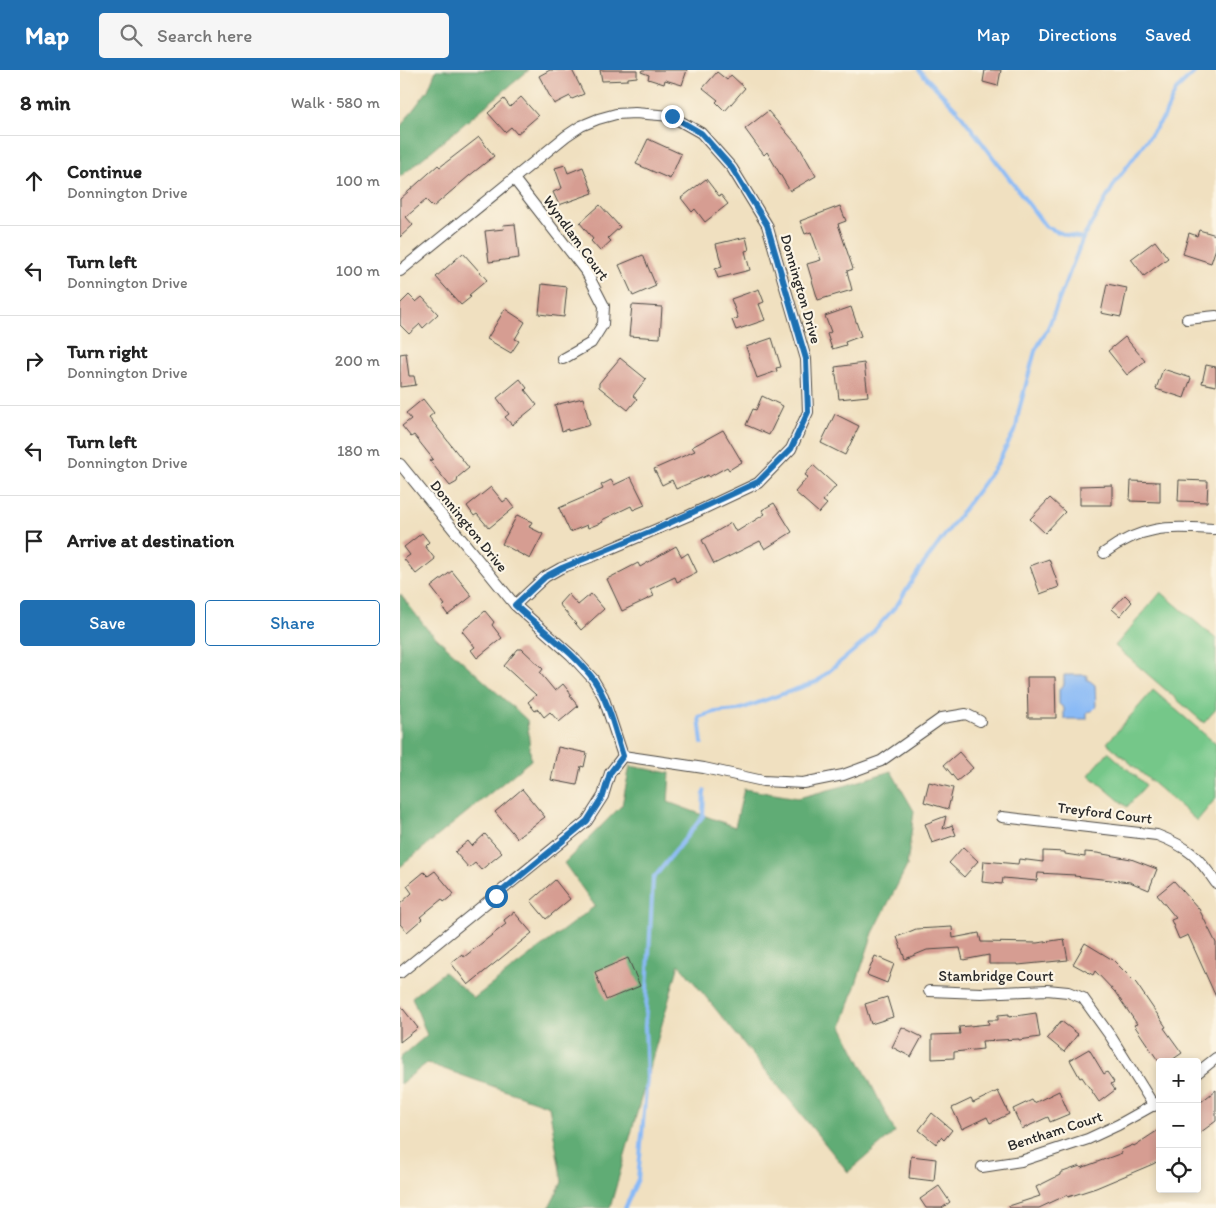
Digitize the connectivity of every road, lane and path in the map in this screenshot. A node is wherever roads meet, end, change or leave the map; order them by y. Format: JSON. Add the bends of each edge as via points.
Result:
{"nodes":[{"id":1,"x":514,"y":179,"type":"junction"},
{"id":2,"x":400,"y":271,"type":"edge"},
{"id":3,"x":1216,"y":316,"type":"edge"},
{"id":4,"x":1188,"y":319,"type":"dead end"},
{"id":5,"x":563,"y":359,"type":"dead end"},
{"id":6,"x":400,"y":464,"type":"edge"},
{"id":7,"x":1216,"y":529,"type":"edge"},
{"id":8,"x":1104,"y":553,"type":"dead end"},
{"id":9,"x":515,"y":605,"type":"junction"},
{"id":10,"x":980,"y":721,"type":"dead end"},
{"id":11,"x":623,"y":756,"type":"junction"},
{"id":12,"x":1002,"y":817,"type":"dead end"},
{"id":13,"x":1216,"y":883,"type":"edge"},
{"id":14,"x":400,"y":973,"type":"edge"},
{"id":15,"x":929,"y":991,"type":"dead end"},
{"id":16,"x":1216,"y":1058,"type":"edge"},
{"id":17,"x":1201,"y":1070,"type":"edge"},
{"id":18,"x":1156,"y":1102,"type":"edge"},
{"id":19,"x":1156,"y":1104,"type":"edge"},
{"id":20,"x":982,"y":1167,"type":"dead end"}],
"edges":[{"from":1,"to":2,"type":"street","name":"Donnington Drive"},
{"from":1,"to":5,"type":"street","name":"Wyndlam Court","via":[[587,273],[604,306],[603,324],[591,343]]},
{"from":1,"to":9,"type":"street","name":"Donnington Drive","via":[[566,136],[598,118],[644,113],[672,116],[701,133],[732,168],[767,225],[806,359],[808,412],[791,449],[758,482],[562,568],[545,577]]},
{"from":3,"to":4,"type":"street"},
{"from":6,"to":9,"type":"street","name":"Donnington Drive"},
{"from":7,"to":8,"type":"street","via":[[1154,530],[1137,534]]},
{"from":9,"to":11,"type":"street","name":"Donnington Drive","via":[[593,679],[603,696]]},
{"from":10,"to":11,"type":"street","via":[[966,714],[942,718],[881,761],[843,775],[803,783],[763,781]]},
{"from":11,"to":14,"type":"street","via":[[610,773],[603,796],[587,821]]},
{"from":12,"to":13,"type":"street","name":"Treyford Court","via":[[1157,835],[1176,842],[1193,854]]},
{"from":15,"to":18,"type":"street","name":"Stambridge Court","via":[[1047,990],[1068,992],[1083,998]]},
{"from":16,"to":17,"type":"street"},
{"from":19,"to":20,"type":"street","name":"Bentham Court","via":[[1088,1139],[1021,1161]]}]}
